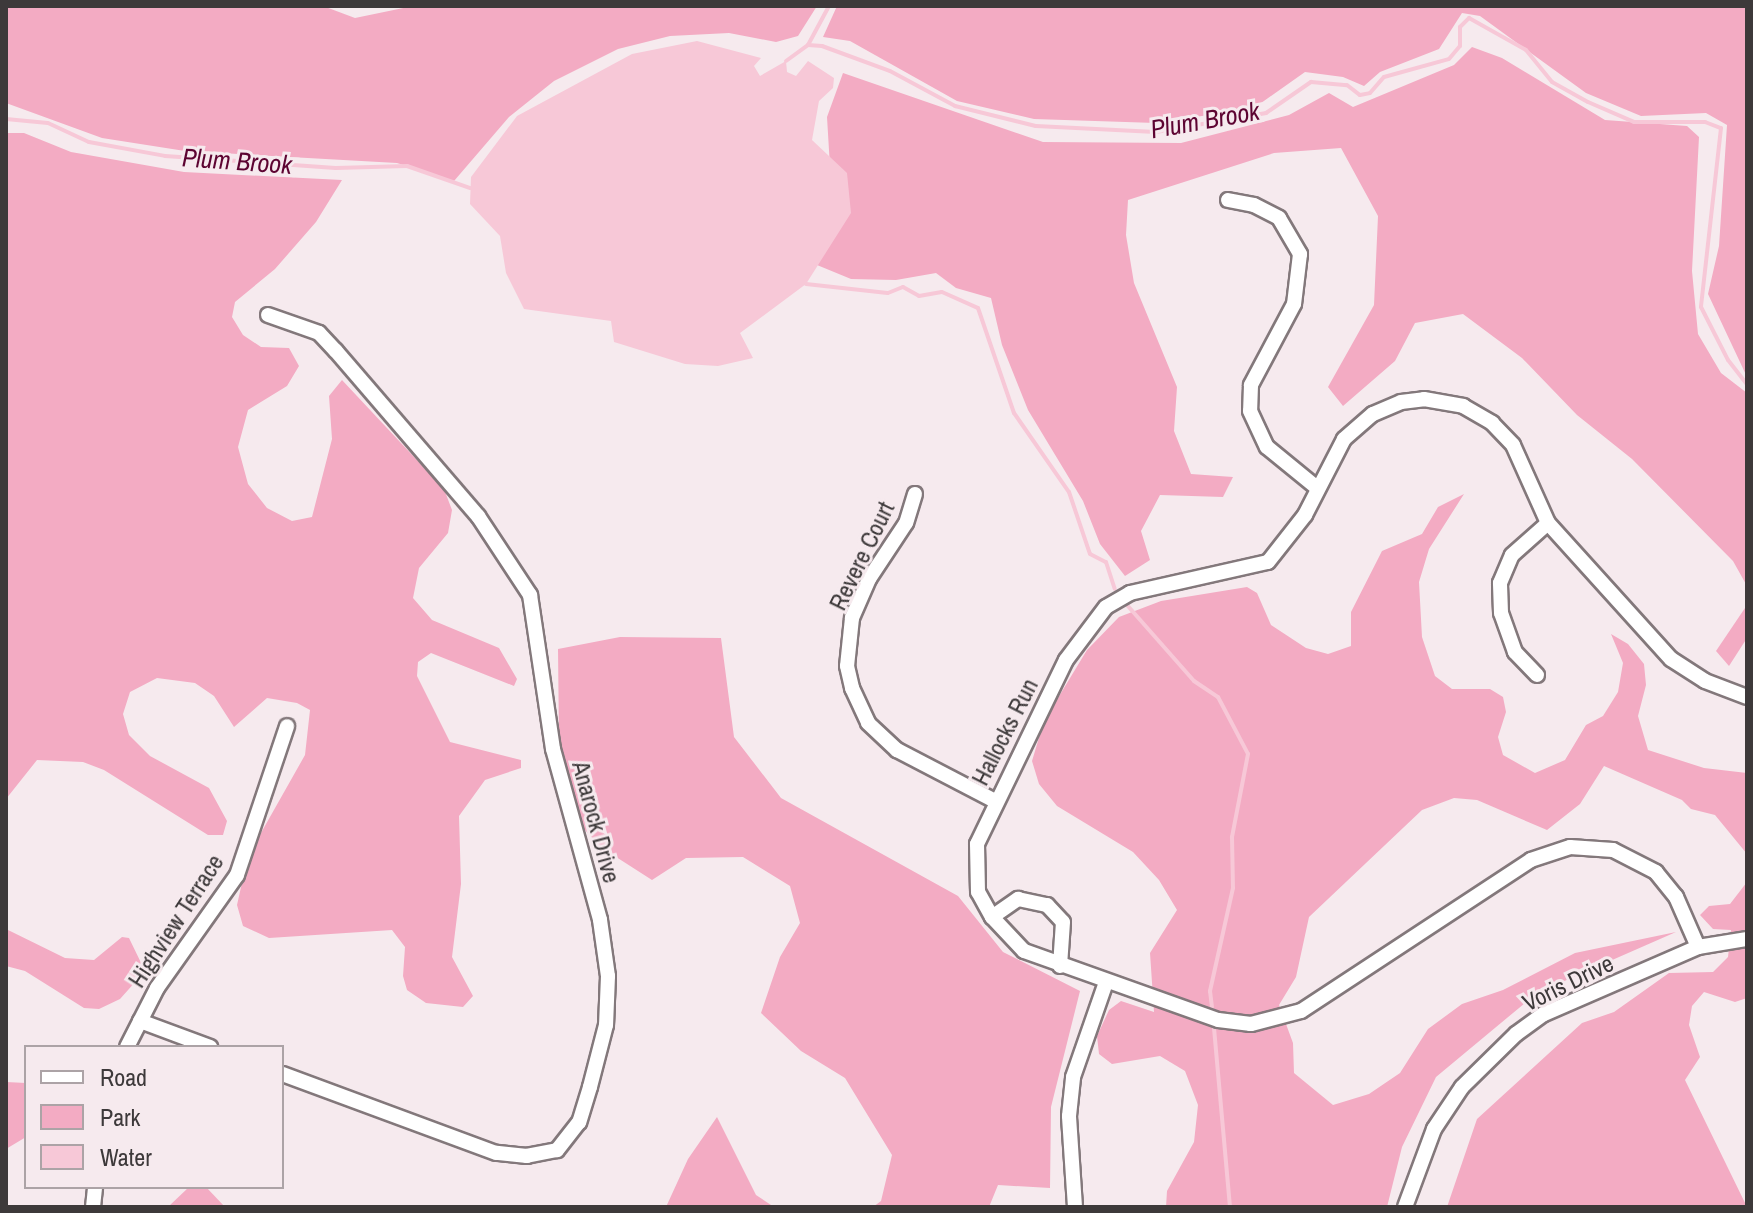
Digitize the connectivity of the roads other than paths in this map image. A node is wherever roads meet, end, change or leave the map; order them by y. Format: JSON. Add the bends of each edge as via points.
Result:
{"nodes":[{"id":1,"x":1228,"y":200,"type":"dead end"},
{"id":2,"x":268,"y":315,"type":"dead end"},
{"id":3,"x":1316,"y":487,"type":"junction"},
{"id":4,"x":915,"y":494,"type":"dead end"},
{"id":5,"x":1548,"y":523,"type":"junction"},
{"id":6,"x":1537,"y":675,"type":"dead end"},
{"id":7,"x":1747,"y":697,"type":"edge"},
{"id":8,"x":287,"y":726,"type":"dead end"},
{"id":9,"x":995,"y":801,"type":"junction"},
{"id":10,"x":992,"y":917,"type":"junction"},
{"id":11,"x":1747,"y":939,"type":"edge"},
{"id":12,"x":1698,"y":947,"type":"junction"},
{"id":13,"x":1060,"y":966,"type":"junction"},
{"id":14,"x":1106,"y":982,"type":"junction"},
{"id":15,"x":140,"y":1021,"type":"junction"},
{"id":16,"x":128,"y":1045,"type":"edge"},
{"id":17,"x":205,"y":1045,"type":"edge"},
{"id":18,"x":284,"y":1075,"type":"edge"},
{"id":19,"x":1075,"y":1207,"type":"edge"},
{"id":20,"x":1405,"y":1207,"type":"edge"}],
"edges":[{"from":1,"to":3,"type":"street","via":[[1279,218],[1300,254],[1294,304],[1251,385],[1250,411],[1267,447]]},
{"from":2,"to":18,"type":"street","name":"Anarock Drive","via":[[319,333],[336,351],[478,516],[530,595],[553,749],[600,920],[608,976],[606,1025],[590,1087],[579,1122],[557,1150],[527,1156],[496,1153]]},
{"from":3,"to":5,"type":"street","name":"Hallocks Run","via":[[1344,439],[1373,414],[1401,402],[1439,401],[1482,416],[1505,436]]},
{"from":3,"to":9,"type":"street","name":"Hallocks Run","via":[[1299,524],[1268,562],[1130,593],[1106,607],[1066,660]]},
{"from":4,"to":9,"type":"street","name":"Revere Court","via":[[906,523],[869,579],[852,618],[847,666],[852,688],[868,723],[897,750]]},
{"from":5,"to":6,"type":"street","via":[[1512,555],[1500,583],[1501,613],[1515,652]]},
{"from":5,"to":7,"type":"street","name":"Hallocks Run","via":[[1671,659],[1705,681]]},
{"from":8,"to":15,"type":"street","name":"Highview Terrace","via":[[237,875],[157,988]]},
{"from":9,"to":10,"type":"street","name":"Hallocks Run","via":[[974,864],[978,892]]},
{"from":10,"to":13,"type":"street","name":"Hallocks Run","via":[[1024,951]]},
{"from":10,"to":13,"type":"street","via":[[1018,899],[1047,905],[1063,922]]},
{"from":11,"to":12,"type":"street","name":"Voris Drive"},
{"from":12,"to":14,"type":"street","name":"Hallocks Run","via":[[1676,897],[1656,872],[1613,850],[1586,846],[1531,860],[1301,1011],[1275,1021],[1218,1020]]},
{"from":12,"to":20,"type":"street","name":"Voris Drive","via":[[1544,1014],[1487,1059],[1434,1129]]},
{"from":13,"to":14,"type":"street","name":"Hallocks Run"},
{"from":14,"to":19,"type":"street","via":[[1073,1077],[1069,1116]]},
{"from":15,"to":16,"type":"street","name":"Highview Terrace"},
{"from":15,"to":17,"type":"street"}]}
